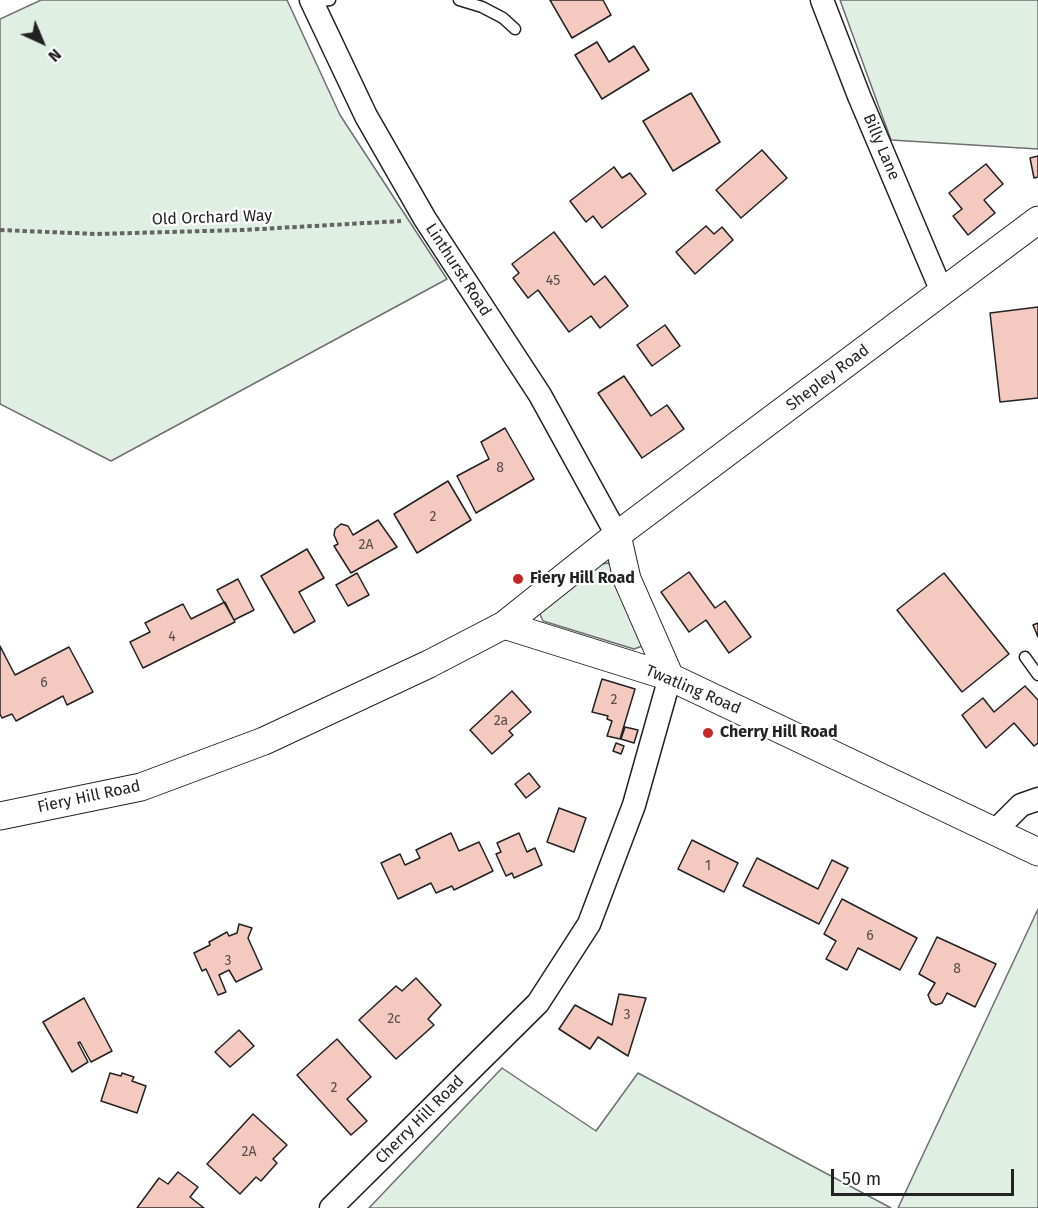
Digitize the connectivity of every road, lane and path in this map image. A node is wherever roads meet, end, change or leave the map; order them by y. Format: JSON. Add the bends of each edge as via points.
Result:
{"nodes":[{"id":1,"x":459,"y":0,"type":"edge"},
{"id":2,"x":822,"y":0,"type":"edge"},
{"id":3,"x":317,"y":1,"type":"edge"},
{"id":4,"x":515,"y":29,"type":"dead end"},
{"id":5,"x":425,"y":219,"type":"junction"},
{"id":6,"x":1038,"y":220,"type":"edge"},
{"id":7,"x":0,"y":230,"type":"edge"},
{"id":8,"x":942,"y":292,"type":"junction"},
{"id":9,"x":617,"y":535,"type":"junction"},
{"id":10,"x":504,"y":625,"type":"junction"},
{"id":11,"x":1025,"y":657,"type":"dead end"},
{"id":12,"x":1038,"y":675,"type":"edge"},
{"id":13,"x":670,"y":677,"type":"junction"},
{"id":14,"x":1038,"y":798,"type":"edge"},
{"id":15,"x":0,"y":816,"type":"edge"},
{"id":16,"x":995,"y":831,"type":"junction"},
{"id":17,"x":1038,"y":852,"type":"edge"},
{"id":18,"x":331,"y":1208,"type":"edge"}],
"edges":[{"from":1,"to":4,"type":"lane","via":[[482,7]]},
{"from":2,"to":8,"type":"street","name":"Billy Lane"},
{"from":3,"to":5,"type":"street","name":"Linthurst Road","via":[[366,116]]},
{"from":5,"to":7,"type":"path","name":"Old Orchard Way","via":[[107,234]]},
{"from":5,"to":9,"type":"street","name":"Linthurst Road","via":[[540,395]]},
{"from":6,"to":8,"type":"street","name":"Shepley Road"},
{"from":8,"to":9,"type":"street","name":"Shepley Road"},
{"from":9,"to":10,"type":"street","name":"Fiery Hill Road"},
{"from":9,"to":13,"type":"street","via":[[627,579]]},
{"from":10,"to":13,"type":"street","name":"Twatling Road"},
{"from":10,"to":15,"type":"street","name":"Fiery Hill Road","via":[[264,741],[141,787]]},
{"from":11,"to":12,"type":"lane"},
{"from":13,"to":16,"type":"street","name":"Twatling Road"},
{"from":13,"to":18,"type":"street","name":"Cherry Hill Road","via":[[634,805],[588,924],[538,1003]]},
{"from":14,"to":16,"type":"street","via":[[1021,805]]},
{"from":16,"to":17,"type":"street","name":"Twatling Road"}]}
